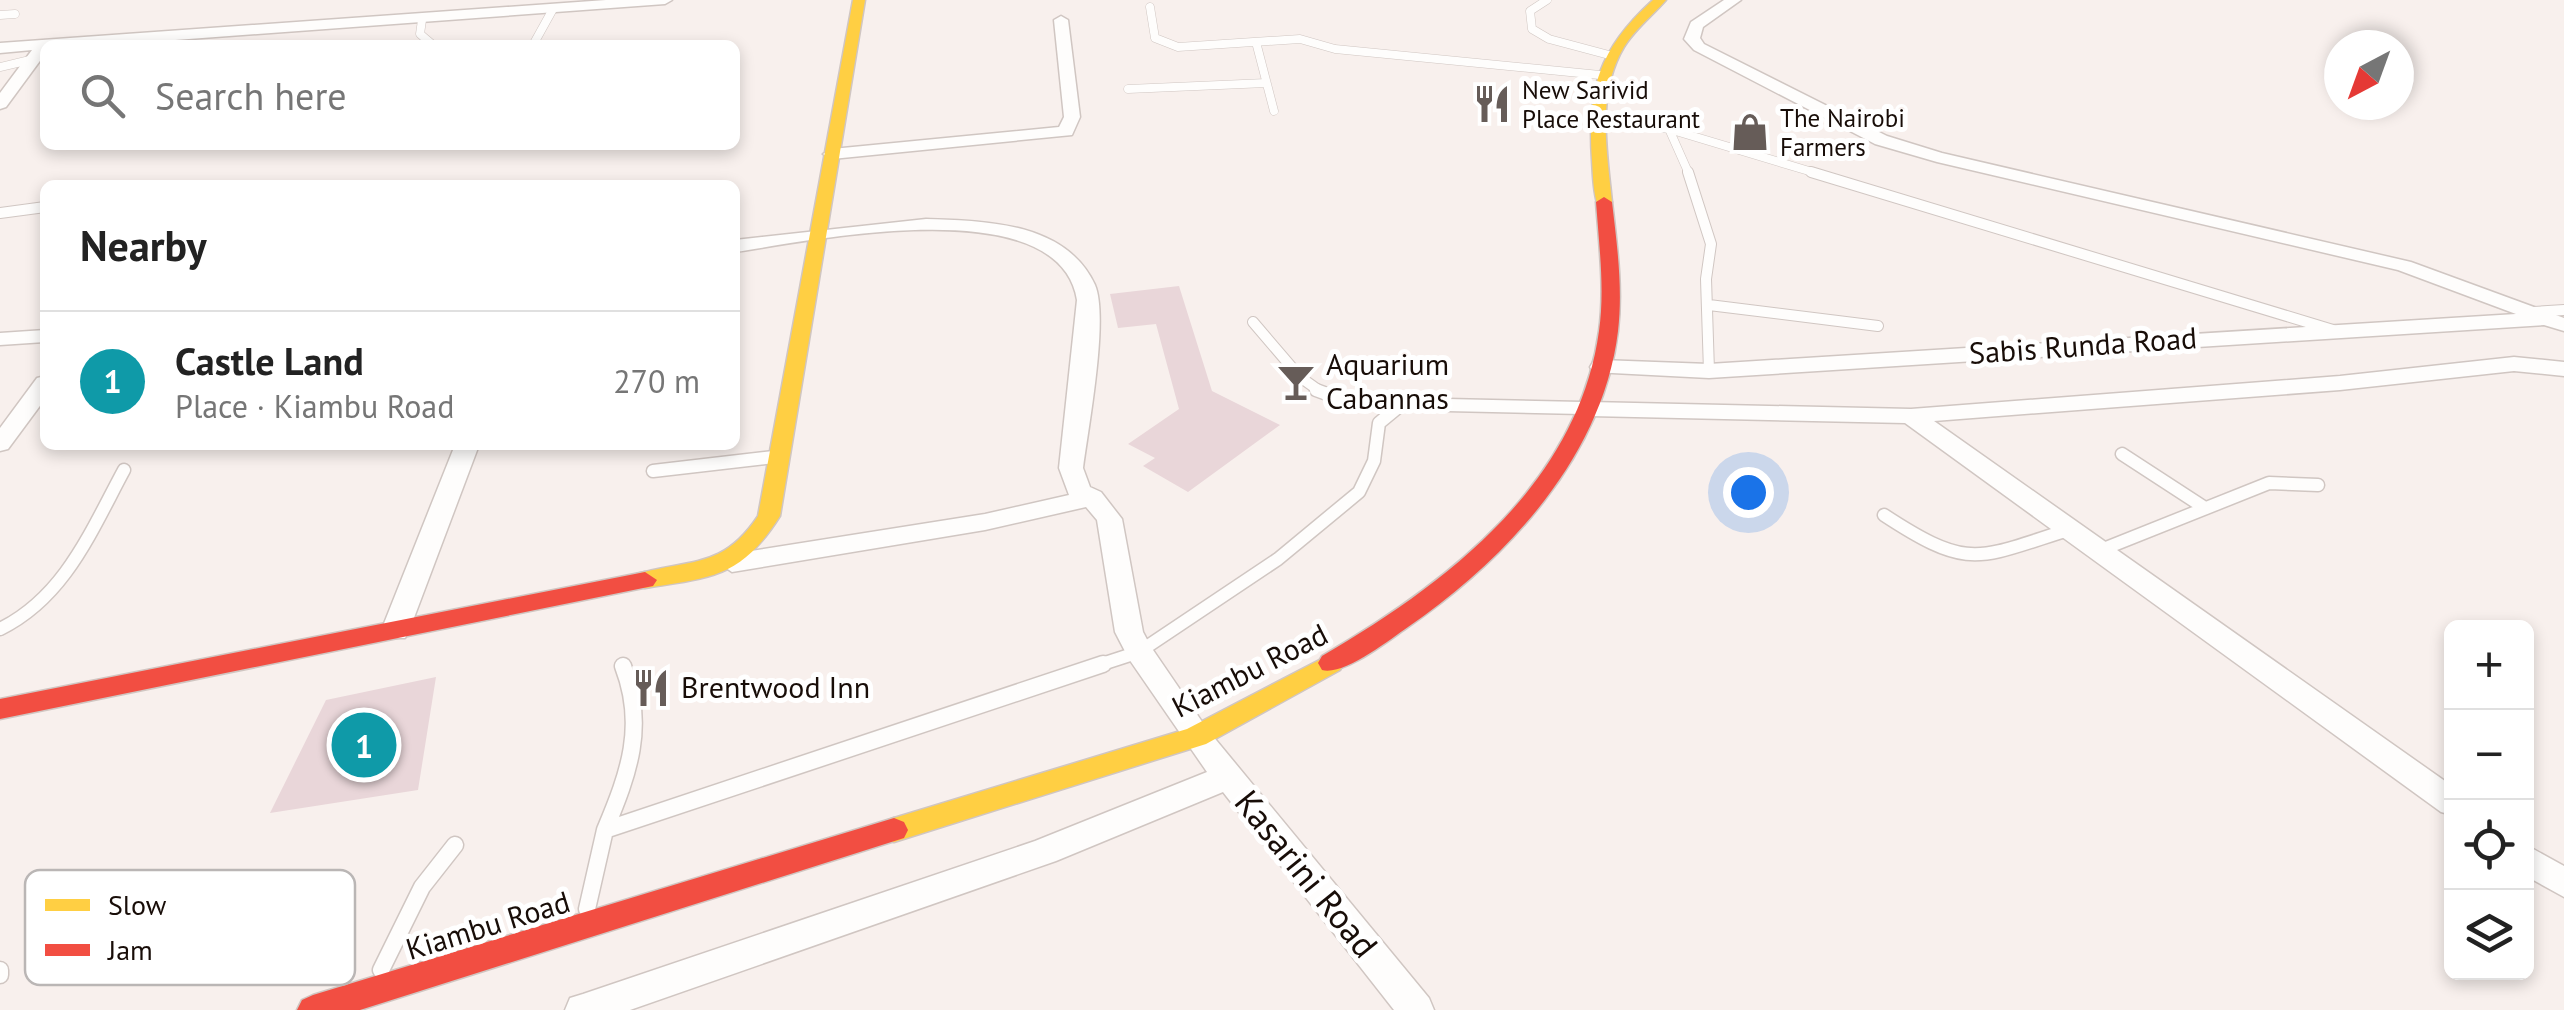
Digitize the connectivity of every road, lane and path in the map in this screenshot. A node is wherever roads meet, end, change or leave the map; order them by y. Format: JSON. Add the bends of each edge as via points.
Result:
{"nodes":[{"id":1,"x":665,"y":0,"type":"edge"},
{"id":2,"x":860,"y":0,"type":"edge"},
{"id":3,"x":1547,"y":0,"type":"edge"},
{"id":4,"x":1659,"y":0,"type":"edge"},
{"id":5,"x":1734,"y":0,"type":"edge"},
{"id":6,"x":1150,"y":7,"type":"dead end"},
{"id":7,"x":553,"y":10,"type":"junction"},
{"id":8,"x":14,"y":14,"type":"dead end"},
{"id":9,"x":0,"y":15,"type":"edge"},
{"id":10,"x":422,"y":20,"type":"junction"},
{"id":11,"x":1061,"y":20,"type":"dead end"},
{"id":12,"x":151,"y":40,"type":"edge"},
{"id":13,"x":428,"y":40,"type":"edge"},
{"id":14,"x":536,"y":40,"type":"edge"},
{"id":15,"x":1256,"y":42,"type":"junction"},
{"id":16,"x":0,"y":48,"type":"edge"},
{"id":17,"x":40,"y":48,"type":"edge"},
{"id":18,"x":40,"y":49,"type":"edge"},
{"id":19,"x":40,"y":51,"type":"edge"},
{"id":20,"x":1605,"y":65,"type":"junction"},
{"id":21,"x":0,"y":66,"type":"edge"},
{"id":22,"x":1266,"y":83,"type":"junction"},
{"id":23,"x":1128,"y":88,"type":"dead end"},
{"id":24,"x":0,"y":104,"type":"edge"},
{"id":25,"x":1274,"y":111,"type":"dead end"},
{"id":26,"x":1596,"y":118,"type":"junction"},
{"id":27,"x":1669,"y":130,"type":"junction"},
{"id":28,"x":832,"y":154,"type":"junction"},
{"id":29,"x":40,"y":207,"type":"edge"},
{"id":30,"x":0,"y":212,"type":"edge"},
{"id":31,"x":817,"y":236,"type":"junction"},
{"id":32,"x":740,"y":245,"type":"edge"},
{"id":33,"x":1709,"y":305,"type":"junction"},
{"id":34,"x":2553,"y":317,"type":"edge"},
{"id":35,"x":1253,"y":322,"type":"dead end"},
{"id":36,"x":1878,"y":326,"type":"dead end"},
{"id":37,"x":2333,"y":330,"type":"junction"},
{"id":38,"x":40,"y":336,"type":"edge"},
{"id":39,"x":0,"y":338,"type":"edge"},
{"id":40,"x":1601,"y":366,"type":"junction"},
{"id":41,"x":1710,"y":370,"type":"junction"},
{"id":42,"x":2564,"y":370,"type":"edge"},
{"id":43,"x":40,"y":390,"type":"edge"},
{"id":44,"x":1402,"y":404,"type":"junction"},
{"id":45,"x":1590,"y":409,"type":"junction"},
{"id":46,"x":1910,"y":416,"type":"junction"},
{"id":47,"x":0,"y":444,"type":"edge"},
{"id":48,"x":465,"y":450,"type":"edge"},
{"id":49,"x":2122,"y":454,"type":"dead end"},
{"id":50,"x":782,"y":456,"type":"junction"},
{"id":51,"x":124,"y":470,"type":"dead end"},
{"id":52,"x":653,"y":472,"type":"dead end"},
{"id":53,"x":2318,"y":485,"type":"dead end"},
{"id":54,"x":1092,"y":498,"type":"junction"},
{"id":55,"x":2205,"y":508,"type":"junction"},
{"id":56,"x":1884,"y":514,"type":"dead end"},
{"id":57,"x":2071,"y":529,"type":"junction"},
{"id":58,"x":2101,"y":550,"type":"junction"},
{"id":59,"x":732,"y":563,"type":"junction"},
{"id":60,"x":0,"y":629,"type":"edge"},
{"id":61,"x":395,"y":630,"type":"junction"},
{"id":62,"x":1138,"y":652,"type":"junction"},
{"id":63,"x":623,"y":666,"type":"dead end"},
{"id":64,"x":0,"y":709,"type":"edge"},
{"id":65,"x":1196,"y":737,"type":"junction"},
{"id":66,"x":1228,"y":777,"type":"junction"},
{"id":67,"x":2448,"y":800,"type":"edge"},
{"id":68,"x":605,"y":830,"type":"junction"},
{"id":69,"x":455,"y":845,"type":"dead end"},
{"id":70,"x":2534,"y":863,"type":"edge"},
{"id":71,"x":2564,"y":883,"type":"edge"},
{"id":72,"x":583,"y":928,"type":"junction"},
{"id":73,"x":368,"y":994,"type":"junction"},
{"id":74,"x":313,"y":1010,"type":"edge"},
{"id":75,"x":583,"y":1010,"type":"edge"},
{"id":76,"x":1416,"y":1010,"type":"edge"}],
"edges":[{"from":1,"to":7,"type":"street"},
{"from":2,"to":28,"type":"main road"},
{"from":3,"to":20,"type":"lane","via":[[1530,11],[1532,29]]},
{"from":4,"to":20,"type":"main road","via":[[1628,26]]},
{"from":5,"to":34,"type":"street","via":[[1696,25],[1692,39],[1698,46],[1881,140],[2376,258]]},
{"from":6,"to":15,"type":"lane","via":[[1156,38],[1169,46]]},
{"from":7,"to":10,"type":"street"},
{"from":7,"to":14,"type":"lane"},
{"from":8,"to":9,"type":"lane"},
{"from":10,"to":12,"type":"street"},
{"from":10,"to":13,"type":"lane","via":[[420,34]]},
{"from":11,"to":28,"type":"street","via":[[1072,117],[1066,130]]},
{"from":15,"to":20,"type":"lane","via":[[1300,39],[1336,48]]},
{"from":15,"to":22,"type":"lane"},
{"from":16,"to":17,"type":"street"},
{"from":18,"to":21,"type":"lane"},
{"from":19,"to":24,"type":"street"},
{"from":20,"to":26,"type":"main road","name":"Kiambu Road"},
{"from":22,"to":23,"type":"lane"},
{"from":22,"to":25,"type":"lane"},
{"from":26,"to":27,"type":"lane"},
{"from":26,"to":40,"type":"main road","name":"Kiambu Road","via":[[1610,276]]},
{"from":27,"to":33,"type":"lane","via":[[1711,244]]},
{"from":27,"to":37,"type":"lane"},
{"from":28,"to":31,"type":"main road"},
{"from":29,"to":30,"type":"lane"},
{"from":31,"to":32,"type":"street","name":"Kasarini Road"},
{"from":31,"to":50,"type":"main road"},
{"from":31,"to":54,"type":"street","name":"Kasarini Road","via":[[986,227],[1033,238],[1072,262],[1087,289],[1071,468],[1079,491]]},
{"from":33,"to":36,"type":"lane"},
{"from":33,"to":41,"type":"lane"},
{"from":34,"to":37,"type":"street","name":"Sabis Runda Road"},
{"from":35,"to":44,"type":"lane","via":[[1325,399]]},
{"from":37,"to":41,"type":"street","name":"Sabis Runda Road"},
{"from":38,"to":39,"type":"street"},
{"from":40,"to":41,"type":"street","name":"Sabis Runda Road"},
{"from":40,"to":45,"type":"main road","name":"Kiambu Road"},
{"from":42,"to":46,"type":"street","via":[[2514,364]]},
{"from":43,"to":47,"type":"street"},
{"from":44,"to":45,"type":"lane"},
{"from":44,"to":62,"type":"lane","via":[[1379,423],[1374,460],[1359,492],[1278,559]]},
{"from":45,"to":46,"type":"street"},
{"from":45,"to":65,"type":"main road","name":"Kiambu Road","via":[[1527,509],[1456,583],[1386,634]]},
{"from":46,"to":57,"type":"street"},
{"from":48,"to":61,"type":"street"},
{"from":49,"to":55,"type":"lane"},
{"from":50,"to":52,"type":"lane"},
{"from":50,"to":59,"type":"main road","via":[[769,516]]},
{"from":51,"to":60,"type":"lane","via":[[49,598],[31,616]]},
{"from":53,"to":55,"type":"lane","via":[[2269,483]]},
{"from":54,"to":59,"type":"street"},
{"from":54,"to":62,"type":"street","name":"Kasarini Road","via":[[1109,519]]},
{"from":55,"to":58,"type":"lane"},
{"from":56,"to":57,"type":"lane","via":[[1935,548],[1964,556]]},
{"from":57,"to":58,"type":"street"},
{"from":58,"to":67,"type":"street"},
{"from":59,"to":61,"type":"main road"},
{"from":61,"to":64,"type":"main road"},
{"from":62,"to":65,"type":"street","name":"Kasarini Road"},
{"from":62,"to":68,"type":"lane"},
{"from":63,"to":68,"type":"lane","via":[[637,697],[635,756]]},
{"from":65,"to":66,"type":"street","name":"Kasarini Road"},
{"from":65,"to":72,"type":"main road","name":"Kiambu Road"},
{"from":66,"to":75,"type":"street","via":[[1044,851]]},
{"from":66,"to":76,"type":"street","name":"Kasarini Road"},
{"from":68,"to":72,"type":"lane"},
{"from":69,"to":73,"type":"lane","via":[[422,888]]},
{"from":70,"to":71,"type":"street"},
{"from":72,"to":73,"type":"main road","name":"Kiambu Road"},
{"from":73,"to":74,"type":"main road","name":"Kiambu Road"}]}
